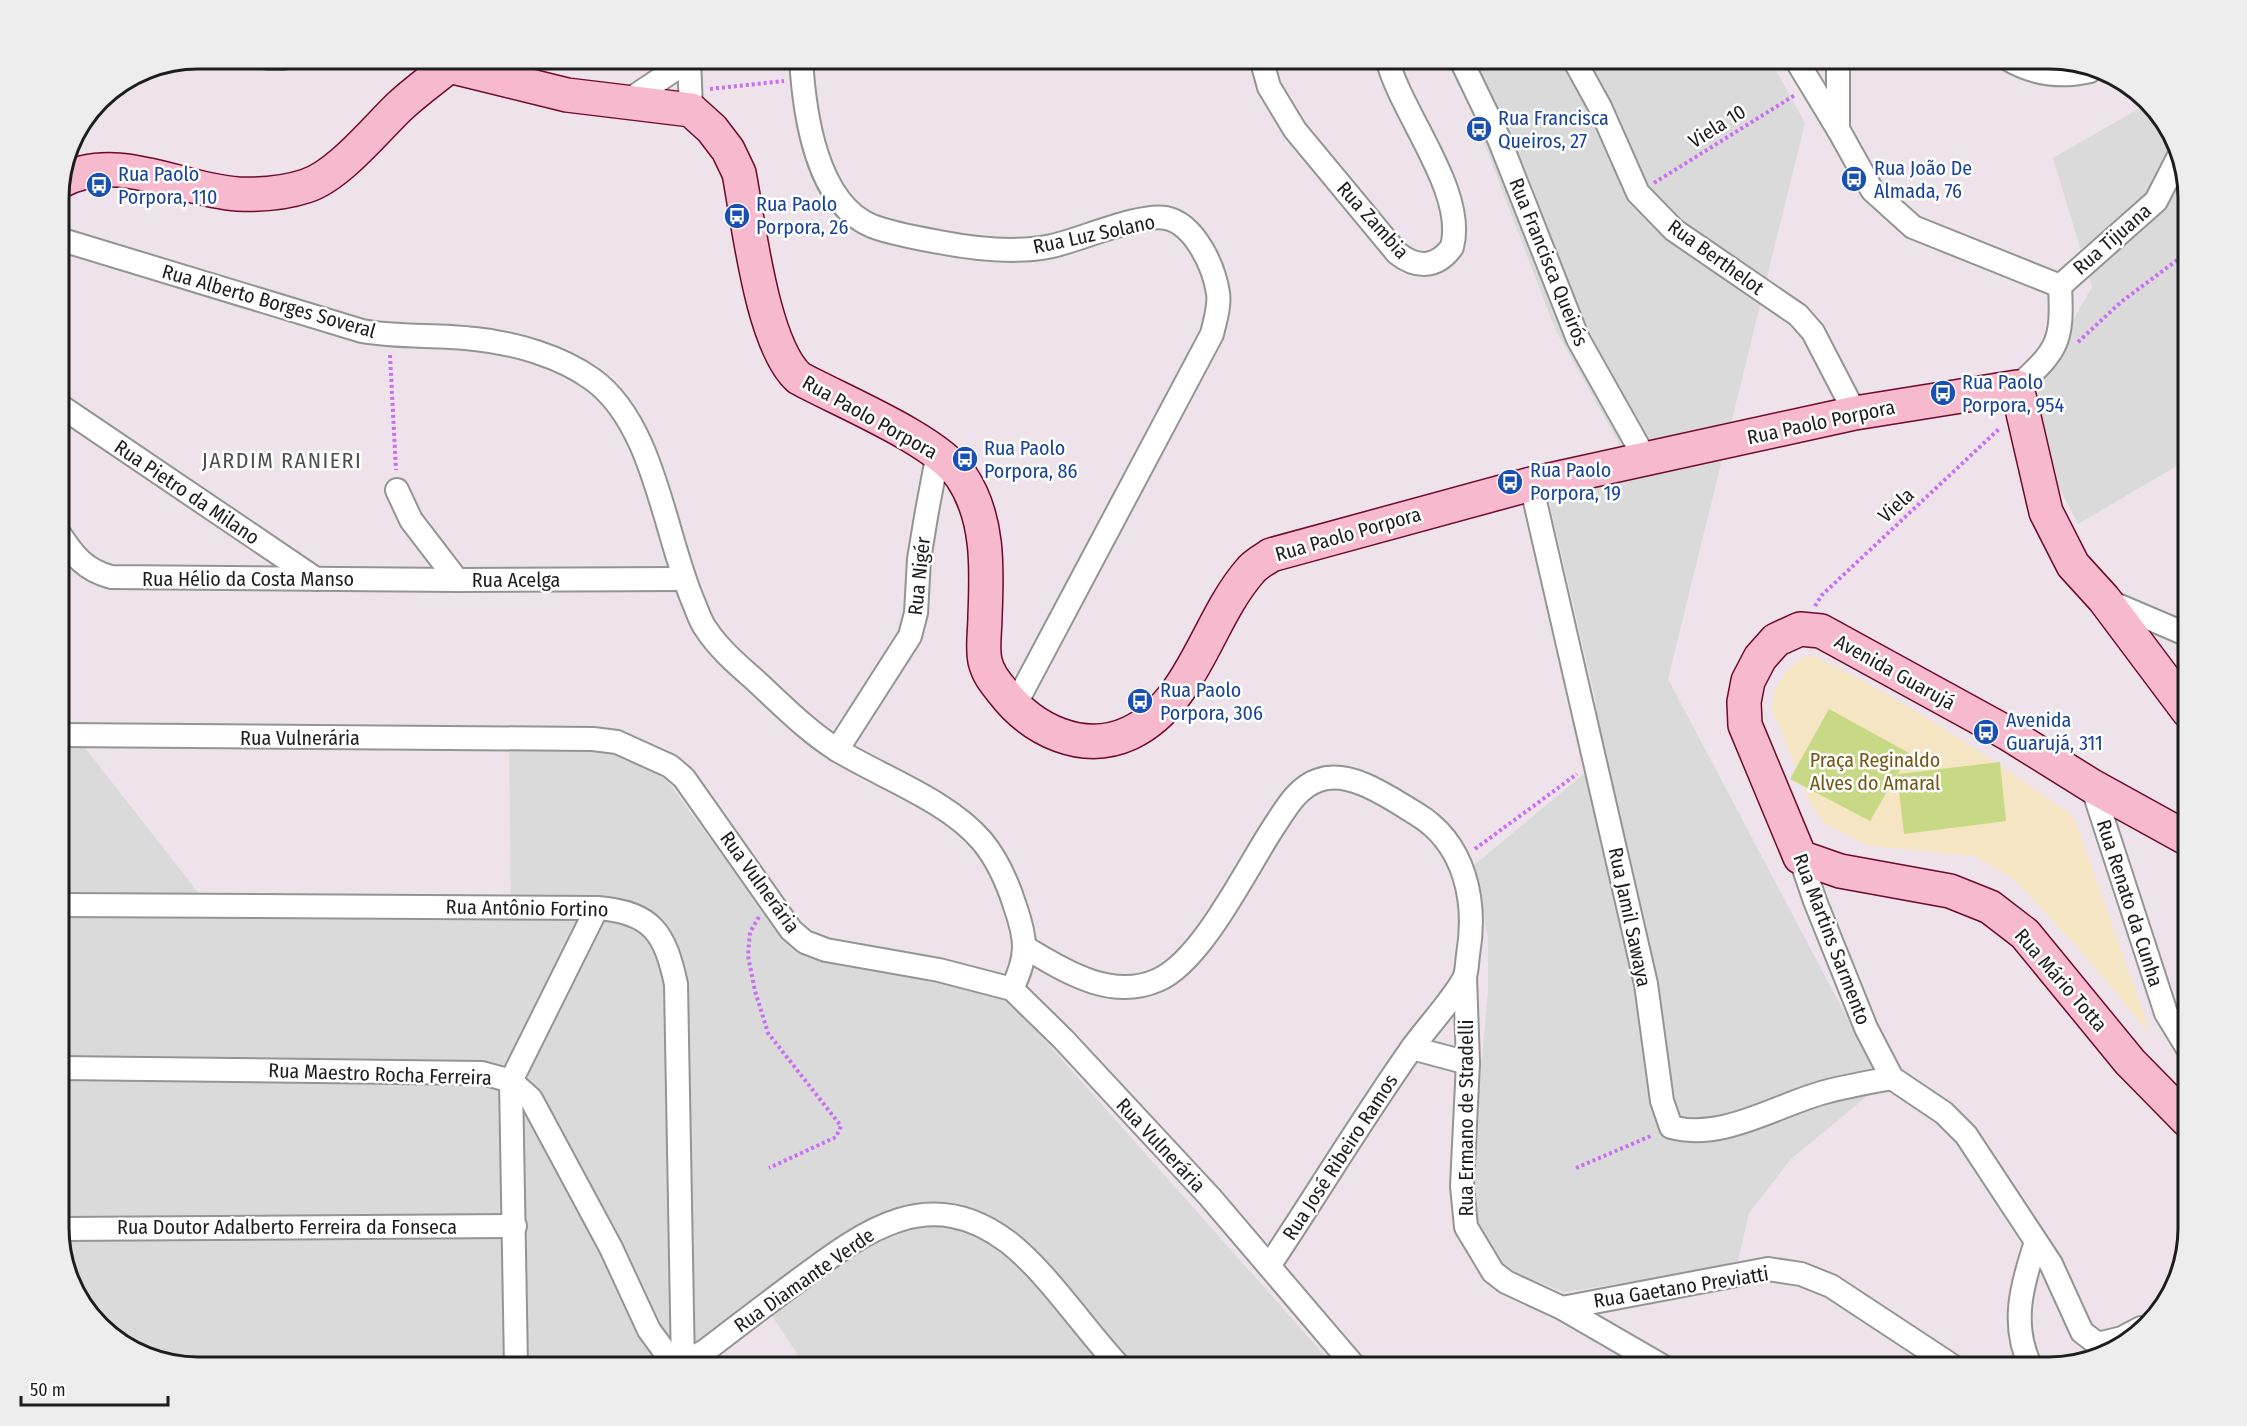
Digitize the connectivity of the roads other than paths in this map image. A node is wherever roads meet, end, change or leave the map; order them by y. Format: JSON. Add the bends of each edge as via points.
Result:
{"nodes":[{"id":1,"x":431,"y":69,"type":"edge"},
{"id":2,"x":448,"y":69,"type":"edge"},
{"id":3,"x":674,"y":69,"type":"edge"},
{"id":4,"x":689,"y":69,"type":"edge"},
{"id":5,"x":802,"y":69,"type":"edge"},
{"id":6,"x":1264,"y":69,"type":"edge"},
{"id":7,"x":1390,"y":69,"type":"edge"},
{"id":8,"x":1465,"y":69,"type":"edge"},
{"id":9,"x":1579,"y":69,"type":"edge"},
{"id":10,"x":1802,"y":69,"type":"edge"},
{"id":11,"x":1838,"y":69,"type":"edge"},
{"id":12,"x":2028,"y":69,"type":"edge"},
{"id":13,"x":2082,"y":73,"type":"edge"},
{"id":14,"x":691,"y":100,"type":"junction"},
{"id":15,"x":626,"y":102,"type":"junction"},
{"id":16,"x":1838,"y":129,"type":"junction"},
{"id":17,"x":2174,"y":165,"type":"edge"},
{"id":18,"x":71,"y":175,"type":"edge"},
{"id":19,"x":69,"y":242,"type":"edge"},
{"id":20,"x":2060,"y":285,"type":"junction"},
{"id":21,"x":2018,"y":398,"type":"junction"},
{"id":22,"x":69,"y":412,"type":"edge"},
{"id":23,"x":1855,"y":413,"type":"junction"},
{"id":24,"x":938,"y":453,"type":"junction"},
{"id":25,"x":1646,"y":460,"type":"junction"},
{"id":26,"x":1531,"y":484,"type":"junction"},
{"id":27,"x":397,"y":490,"type":"road end"},
{"id":28,"x":69,"y":548,"type":"edge"},
{"id":29,"x":316,"y":579,"type":"junction"},
{"id":30,"x":684,"y":579,"type":"junction"},
{"id":31,"x":457,"y":580,"type":"junction"},
{"id":32,"x":2104,"y":599,"type":"junction"},
{"id":33,"x":1810,"y":630,"type":"joint"},
{"id":34,"x":2178,"y":631,"type":"edge"},
{"id":35,"x":2178,"y":698,"type":"edge"},
{"id":36,"x":1014,"y":707,"type":"junction"},
{"id":37,"x":69,"y":735,"type":"edge"},
{"id":38,"x":837,"y":750,"type":"junction"},
{"id":39,"x":2092,"y":786,"type":"junction"},
{"id":40,"x":2178,"y":833,"type":"edge"},
{"id":41,"x":1800,"y":857,"type":"junction"},
{"id":42,"x":69,"y":905,"type":"edge"},
{"id":43,"x":597,"y":908,"type":"junction"},
{"id":44,"x":1026,"y":948,"type":"junction"},
{"id":45,"x":1465,"y":977,"type":"junction"},
{"id":46,"x":1012,"y":990,"type":"junction"},
{"id":47,"x":2178,"y":1033,"type":"edge"},
{"id":48,"x":1412,"y":1048,"type":"junction"},
{"id":49,"x":1468,"y":1063,"type":"junction"},
{"id":50,"x":69,"y":1068,"type":"edge"},
{"id":51,"x":1892,"y":1078,"type":"junction"},
{"id":52,"x":511,"y":1082,"type":"junction"},
{"id":53,"x":2178,"y":1111,"type":"edge"},
{"id":54,"x":515,"y":1226,"type":"junction"},
{"id":55,"x":69,"y":1228,"type":"edge"},
{"id":56,"x":2036,"y":1242,"type":"junction"},
{"id":57,"x":1269,"y":1266,"type":"junction"},
{"id":58,"x":1562,"y":1308,"type":"junction"},
{"id":59,"x":2109,"y":1342,"type":"edge"},
{"id":60,"x":516,"y":1357,"type":"edge"},
{"id":61,"x":670,"y":1357,"type":"edge"},
{"id":62,"x":683,"y":1357,"type":"edge"},
{"id":63,"x":695,"y":1357,"type":"edge"},
{"id":64,"x":1111,"y":1357,"type":"edge"},
{"id":65,"x":1346,"y":1357,"type":"edge"},
{"id":66,"x":1646,"y":1357,"type":"edge"},
{"id":67,"x":1938,"y":1357,"type":"edge"},
{"id":68,"x":2027,"y":1357,"type":"edge"}],
"edges":[{"from":1,"to":18,"type":"street","via":[[331,171],[308,186],[277,193],[237,194],[139,173],[97,169]]},
{"from":2,"to":15,"type":"street","via":[[567,95]]},
{"from":3,"to":15,"type":"street"},
{"from":4,"to":14,"type":"street"},
{"from":5,"to":36,"type":"street","name":"Rua Luz Solano","via":[[821,165],[835,196],[872,226],[964,247],[1012,250],[1050,247],[1145,219],[1166,218],[1184,228],[1212,269],[1219,295],[1212,334]]},
{"from":6,"to":7,"type":"street","name":"Rua Zambia","via":[[1269,87],[1295,130],[1397,253],[1410,263],[1431,264],[1452,247],[1453,219],[1428,144]]},
{"from":8,"to":25,"type":"street","name":"Rua Francisca Queirós","via":[[1499,139],[1578,339]]},
{"from":9,"to":23,"type":"street","name":"Rua Berthelot","via":[[1638,193],[1674,230],[1798,315],[1813,332]]},
{"from":10,"to":16,"type":"street"},
{"from":11,"to":16,"type":"street"},
{"from":12,"to":13,"type":"street","via":[[2038,74]]},
{"from":14,"to":15,"type":"street"},
{"from":14,"to":24,"type":"street","name":"Rua Paolo Porpora","via":[[728,150],[739,173],[771,333],[789,370]]},
{"from":16,"to":20,"type":"street","via":[[1872,190],[1913,227]]},
{"from":17,"to":20,"type":"street","name":"Rua Tijuana","via":[[2156,201]]},
{"from":19,"to":30,"type":"street","name":"Rua Alberto Borges Soveral","via":[[389,336],[476,339],[537,352],[591,378],[625,414],[644,456]]},
{"from":20,"to":21,"type":"street","via":[[2059,338]]},
{"from":21,"to":23,"type":"street","name":"Rua Paolo Porpora"},
{"from":21,"to":32,"type":"street","via":[[2046,512],[2073,565]]},
{"from":22,"to":29,"type":"street","name":"Rua Pietro da Milano"},
{"from":23,"to":25,"type":"street","name":"Rua Paolo Porpora"},
{"from":24,"to":36,"type":"street","name":"Rua Paolo Porpora","via":[[959,474],[978,513],[986,550],[985,662],[988,673]]},
{"from":24,"to":38,"type":"street","name":"Rua Nigér","via":[[910,636]]},
{"from":25,"to":26,"type":"street","name":"Rua Paolo Porpora"},
{"from":26,"to":36,"type":"street","name":"Rua Paolo Porpora","via":[[1272,555],[1251,569],[1238,586],[1183,683],[1160,713],[1130,733],[1106,740],[1076,740],[1047,731]]},
{"from":26,"to":51,"type":"street","name":"Rua Jamil Sawaya","via":[[1646,984],[1662,1101],[1671,1127],[1706,1130],[1750,1119],[1824,1092]]},
{"from":27,"to":31,"type":"street","name":"Rua Acelga","via":[[411,520]]},
{"from":28,"to":29,"type":"street","name":"Rua Hélio da Costa Manso","via":[[93,572],[111,577]]},
{"from":29,"to":31,"type":"street","name":"Rua Hélio da Costa Manso"},
{"from":30,"to":31,"type":"street","name":"Rua Acelga"},
{"from":30,"to":38,"type":"street","name":"Rua Alberto Borges Soveral","via":[[705,628],[727,655]]},
{"from":32,"to":34,"type":"street"},
{"from":32,"to":35,"type":"street"},
{"from":33,"to":39,"type":"street","name":"Avenida Guarujá","via":[[2007,733]]},
{"from":33,"to":41,"type":"street","name":"Rua Martins Sarmento","via":[[1776,640],[1760,658],[1748,681],[1744,702],[1745,725]]},
{"from":37,"to":46,"type":"street","name":"Rua Vulnerária","via":[[617,742],[670,766],[684,778],[798,936],[826,950],[939,970]]},
{"from":38,"to":44,"type":"street","name":"Rua Alberto Borges Soveral","via":[[956,816],[983,842],[1013,899]]},
{"from":39,"to":40,"type":"street","name":"Avenida Guarujá"},
{"from":39,"to":47,"type":"street","name":"Rua Renato da Cunha","via":[[2166,1013]]},
{"from":41,"to":51,"type":"street","name":"Rua Martins Sarmento","via":[[1866,1028]]},
{"from":41,"to":53,"type":"street","name":"Rua Mário Totta","via":[[1840,871],[1950,891],[1990,907],[2025,934],[2130,1062]]},
{"from":42,"to":43,"type":"street","name":"Rua Antônio Fortino"},
{"from":43,"to":52,"type":"street"},
{"from":43,"to":62,"type":"street","name":"Rua Antônio Fortino","via":[[620,909],[656,930],[668,949],[676,984]]},
{"from":44,"to":45,"type":"street","name":"Rua José Ribeiro Ramos","via":[[1070,974],[1097,984],[1117,987],[1157,981],[1178,967],[1203,938],[1293,797],[1317,780],[1331,777],[1350,780],[1419,816],[1458,861],[1472,905],[1473,928]]},
{"from":44,"to":46,"type":"street"},
{"from":45,"to":48,"type":"street","name":"Rua José Ribeiro Ramos"},
{"from":45,"to":49,"type":"street","name":"Rua Ermano de Stradelli"},
{"from":46,"to":57,"type":"street","name":"Rua Vulnerária","via":[[1064,1040]]},
{"from":48,"to":49,"type":"street"},
{"from":48,"to":57,"type":"street","name":"Rua José Ribeiro Ramos"},
{"from":49,"to":58,"type":"street","name":"Rua Ermano de Stradelli","via":[[1462,1186],[1466,1227],[1494,1272],[1506,1282]]},
{"from":50,"to":52,"type":"street","name":"Rua Maestro Rocha Ferreira","via":[[482,1073]]},
{"from":51,"to":56,"type":"street","name":"Rua Martins Sarmento","via":[[1944,1113],[1966,1135]]},
{"from":52,"to":54,"type":"street"},
{"from":52,"to":61,"type":"street","name":"Rua Maestro Rocha Ferreira","via":[[531,1099],[611,1248],[649,1330]]},
{"from":54,"to":55,"type":"street","name":"Rua Doutor Adalberto Ferreira da Fonseca"},
{"from":54,"to":60,"type":"street"},
{"from":56,"to":59,"type":"street","name":"Rua Martins Sarmento","via":[[2051,1264],[2071,1313],[2088,1338]]},
{"from":56,"to":68,"type":"street","via":[[2019,1308]]},
{"from":57,"to":65,"type":"street","name":"Rua Vulnerária"},
{"from":58,"to":66,"type":"street","name":"Rua Ermano de Stradelli"},
{"from":58,"to":67,"type":"street","name":"Rua Gaetano Previatti","via":[[1768,1269],[1801,1274],[1831,1286]]},
{"from":63,"to":64,"type":"street","name":"Rua Diamante Verde","via":[[873,1228],[905,1217],[933,1214],[985,1226],[1009,1243]]}]}
